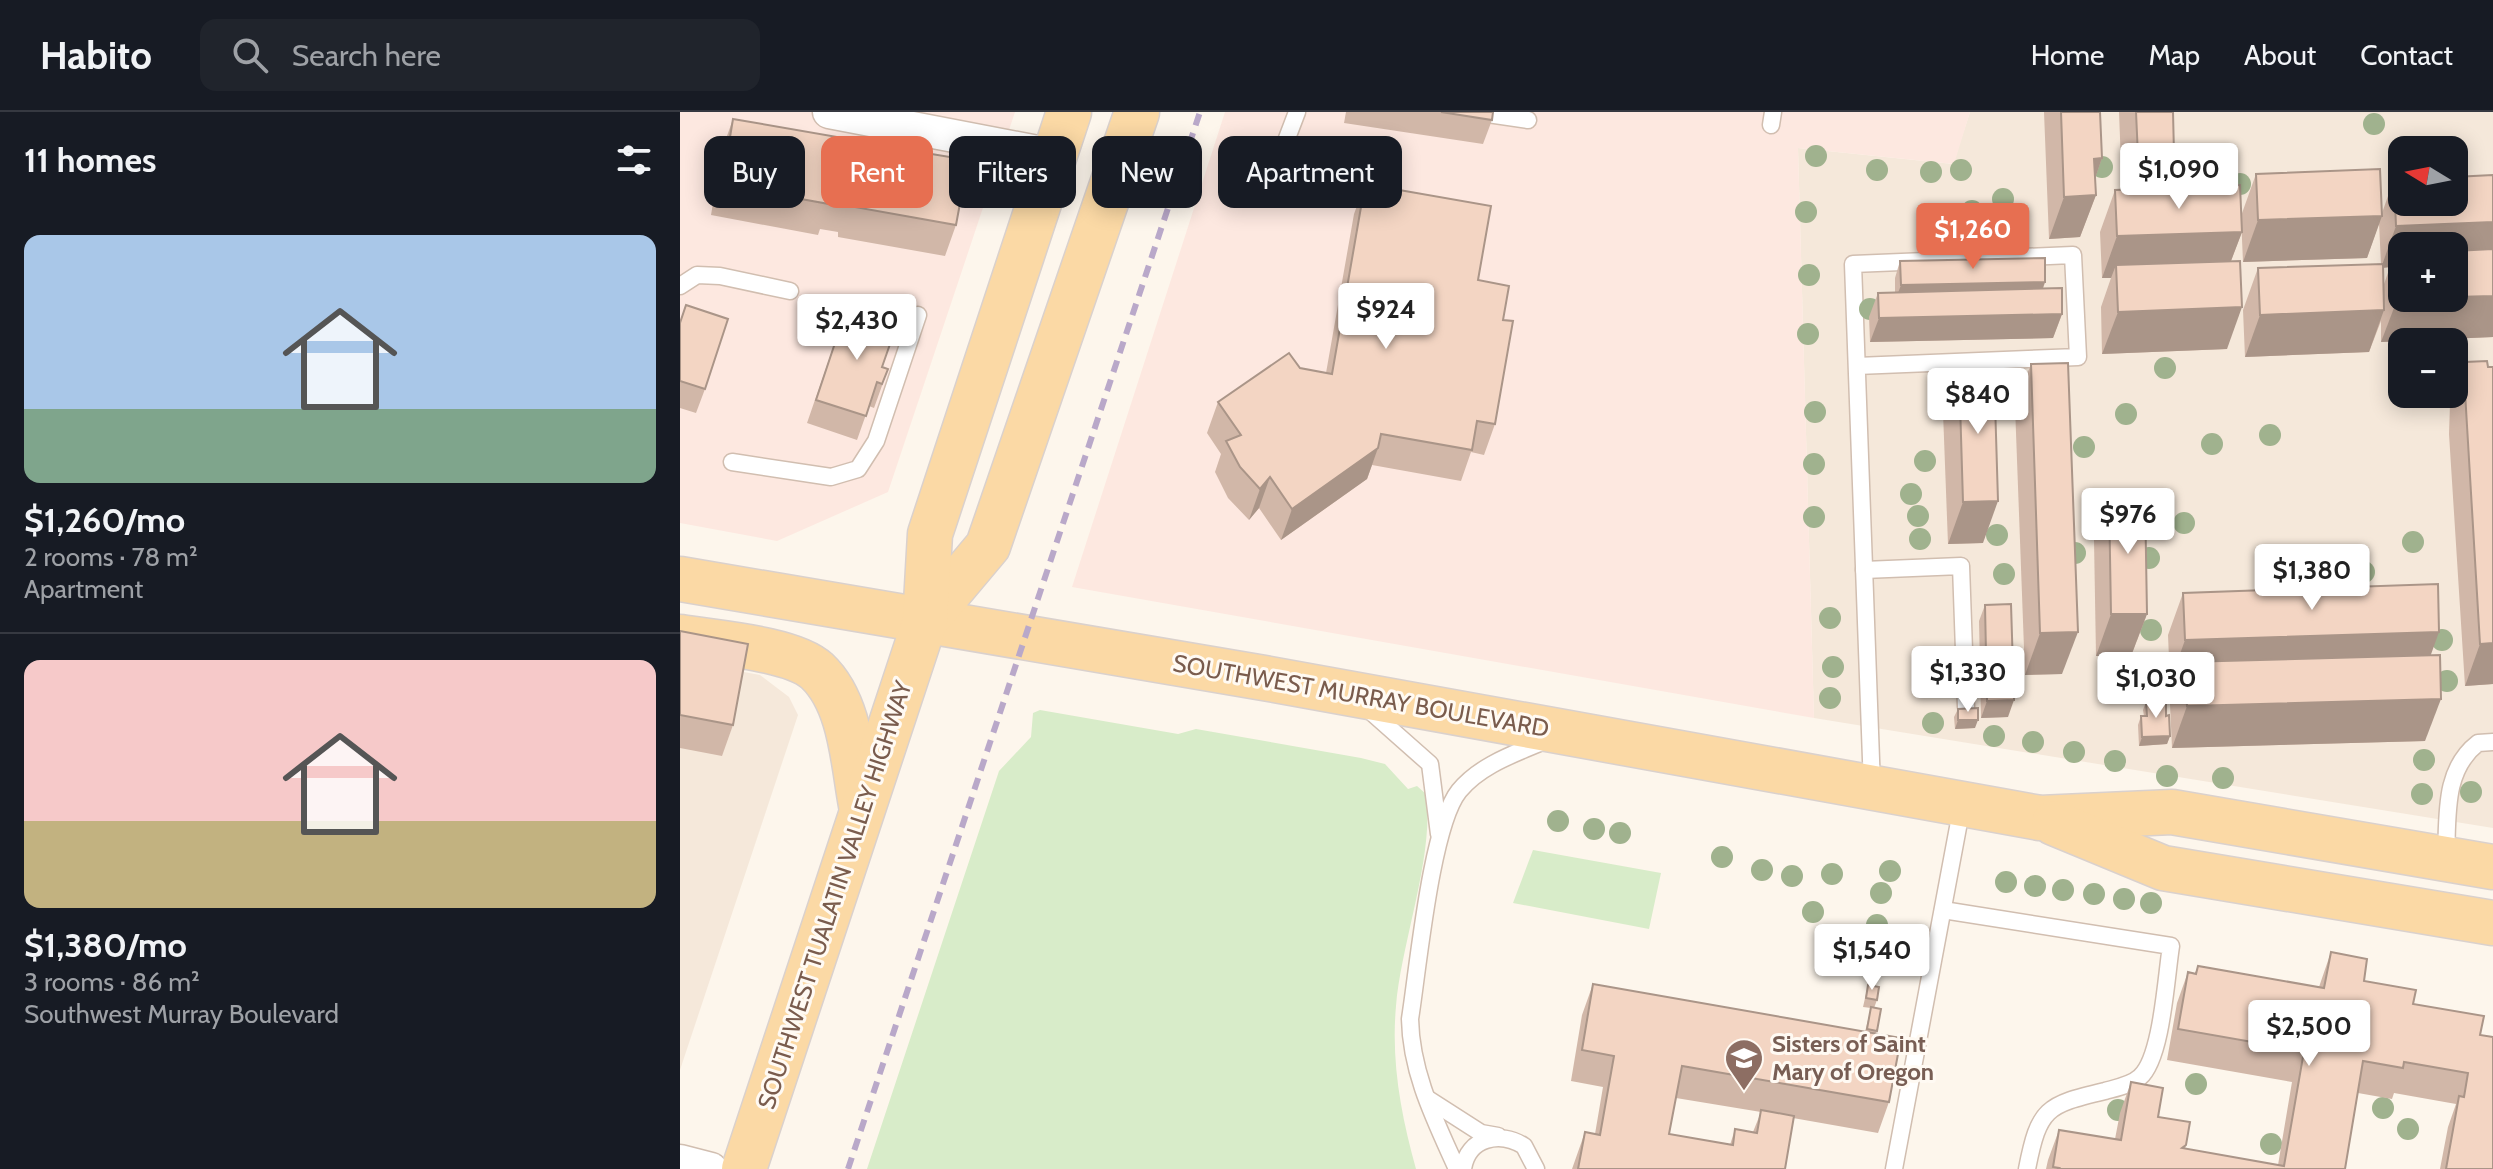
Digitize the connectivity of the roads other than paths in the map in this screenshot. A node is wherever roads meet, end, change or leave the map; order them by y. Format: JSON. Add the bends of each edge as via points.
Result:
{"nodes":[{"id":1,"x":829,"y":112,"type":"edge"},
{"id":2,"x":1069,"y":112,"type":"edge"},
{"id":3,"x":1137,"y":112,"type":"edge"},
{"id":4,"x":1297,"y":112,"type":"edge"},
{"id":5,"x":1488,"y":114,"type":"edge"},
{"id":6,"x":1528,"y":120,"type":"dead end"},
{"id":7,"x":954,"y":136,"type":"edge"},
{"id":8,"x":1060,"y":136,"type":"edge"},
{"id":9,"x":1288,"y":136,"type":"edge"},
{"id":10,"x":1036,"y":208,"type":"edge"},
{"id":11,"x":680,"y":286,"type":"edge"},
{"id":12,"x":790,"y":291,"type":"dead end"},
{"id":13,"x":918,"y":315,"type":"dead end"},
{"id":14,"x":1857,"y":366,"type":"junction"},
{"id":15,"x":732,"y":462,"type":"dead end"},
{"id":16,"x":1864,"y":570,"type":"junction"},
{"id":17,"x":680,"y":579,"type":"edge"},
{"id":18,"x":925,"y":621,"type":"junction"},
{"id":19,"x":680,"y":637,"type":"edge"},
{"id":20,"x":1348,"y":692,"type":"junction"},
{"id":21,"x":1966,"y":707,"type":"edge"},
{"id":22,"x":1564,"y":732,"type":"junction"},
{"id":23,"x":2493,"y":742,"type":"edge"},
{"id":24,"x":1872,"y":789,"type":"junction"},
{"id":25,"x":1962,"y":805,"type":"junction"},
{"id":26,"x":862,"y":811,"type":"junction"},
{"id":27,"x":2040,"y":818,"type":"junction"},
{"id":28,"x":1439,"y":836,"type":"junction"},
{"id":29,"x":2446,"y":859,"type":"junction"},
{"id":30,"x":2493,"y":867,"type":"edge"},
{"id":31,"x":1943,"y":910,"type":"junction"},
{"id":32,"x":2493,"y":923,"type":"edge"},
{"id":33,"x":1427,"y":1098,"type":"junction"},
{"id":34,"x":1500,"y":1136,"type":"junction"},
{"id":35,"x":680,"y":1161,"type":"edge"},
{"id":36,"x":711,"y":1169,"type":"edge"},
{"id":37,"x":744,"y":1169,"type":"edge"},
{"id":38,"x":1460,"y":1169,"type":"edge"},
{"id":39,"x":1536,"y":1169,"type":"edge"},
{"id":40,"x":1894,"y":1169,"type":"edge"},
{"id":41,"x":2027,"y":1169,"type":"edge"}],
"edges":[{"from":1,"to":7,"type":"street"},
{"from":2,"to":8,"type":"main road","name":"SOUTHWEST TUALATIN VALLEY HIGHWAY"},
{"from":3,"to":18,"type":"main road","name":"SOUTHWEST TUALATIN VALLEY HIGHWAY","via":[[988,546]]},
{"from":4,"to":9,"type":"lane"},
{"from":5,"to":6,"type":"lane"},
{"from":10,"to":18,"type":"main road","name":"SOUTHWEST TUALATIN VALLEY HIGHWAY","via":[[930,534]]},
{"from":11,"to":12,"type":"lane","via":[[697,275],[720,276]]},
{"from":13,"to":15,"type":"lane","via":[[876,441],[858,469],[831,477]]},
{"from":14,"to":14,"type":"lane","via":[[1853,264],[2073,255],[2078,357]]},
{"from":14,"to":16,"type":"lane"},
{"from":16,"to":21,"type":"lane","via":[[1961,566]]},
{"from":16,"to":24,"type":"lane"},
{"from":17,"to":18,"type":"main road","name":"SOUTHWEST MURRAY BOULEVARD"},
{"from":18,"to":20,"type":"main road","name":"SOUTHWEST MURRAY BOULEVARD"},
{"from":18,"to":26,"type":"main road","name":"SOUTHWEST TUALATIN VALLEY HIGHWAY"},
{"from":19,"to":26,"type":"main road","via":[[795,659],[816,669],[844,720]]},
{"from":20,"to":22,"type":"main road","name":"SOUTHWEST MURRAY BOULEVARD"},
{"from":20,"to":28,"type":"lane","via":[[1430,764]]},
{"from":22,"to":24,"type":"main road","name":"SOUTHWEST MURRAY BOULEVARD"},
{"from":22,"to":28,"type":"lane","via":[[1480,772],[1458,793]]},
{"from":23,"to":29,"type":"lane","via":[[2478,743],[2457,765]]},
{"from":24,"to":25,"type":"main road","name":"SOUTHWEST MURRAY BOULEVARD"},
{"from":25,"to":27,"type":"main road","name":"SOUTHWEST MURRAY BOULEVARD"},
{"from":25,"to":31,"type":"lane"},
{"from":26,"to":37,"type":"main road","name":"SOUTHWEST TUALATIN VALLEY HIGHWAY"},
{"from":27,"to":29,"type":"main road","name":"SOUTHWEST MURRAY BOULEVARD","via":[[2172,812]]},
{"from":27,"to":32,"type":"main road","name":"SOUTHWEST MURRAY BOULEVARD","via":[[2163,868]]},
{"from":28,"to":33,"type":"lane","via":[[1410,1019],[1411,1049]]},
{"from":29,"to":30,"type":"main road","name":"SOUTHWEST MURRAY BOULEVARD"},
{"from":31,"to":40,"type":"lane"},
{"from":31,"to":41,"type":"lane","via":[[2171,946],[2152,1060],[2139,1078],[2045,1112],[2034,1132]]},
{"from":33,"to":34,"type":"lane","via":[[1481,1133]]},
{"from":33,"to":38,"type":"lane"},
{"from":34,"to":38,"type":"lane","via":[[1477,1144]]},
{"from":34,"to":39,"type":"lane","via":[[1524,1146]]},
{"from":35,"to":36,"type":"street"}]}
